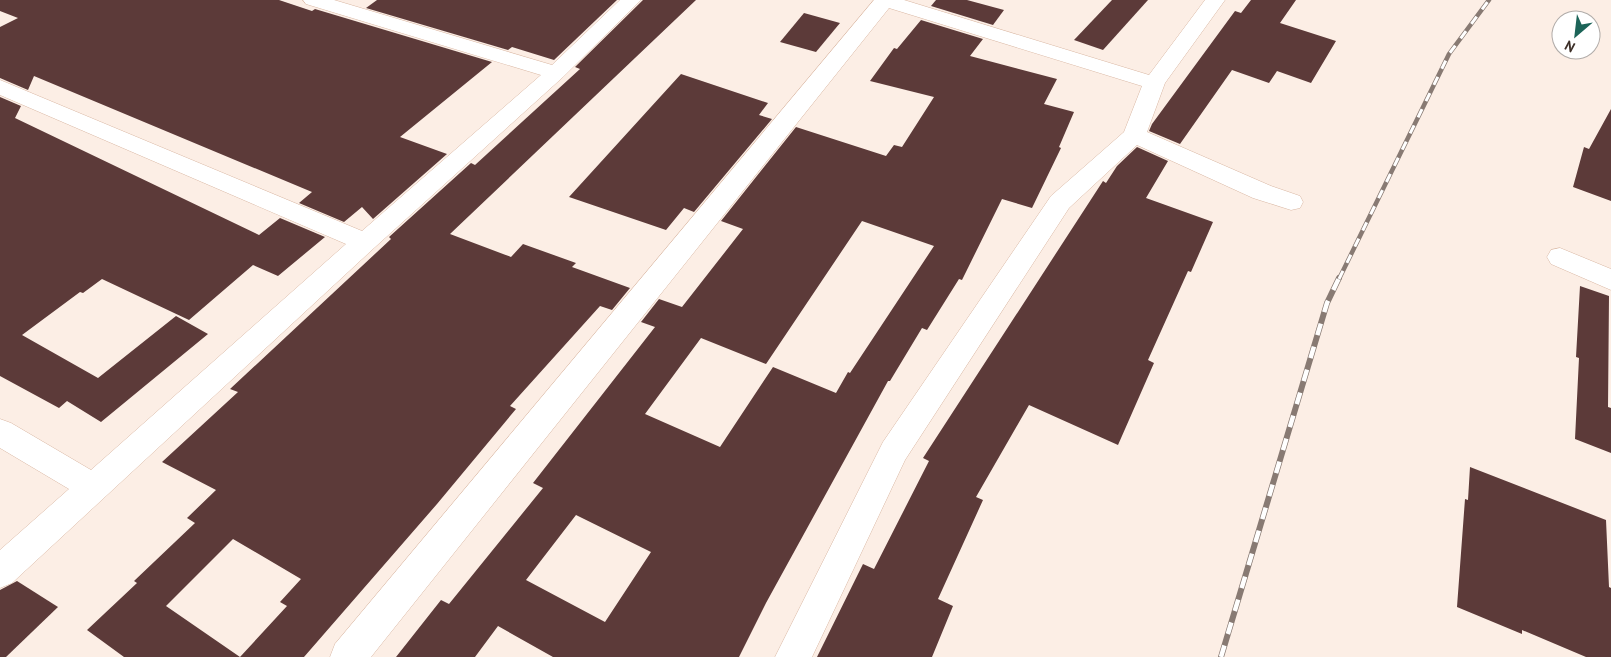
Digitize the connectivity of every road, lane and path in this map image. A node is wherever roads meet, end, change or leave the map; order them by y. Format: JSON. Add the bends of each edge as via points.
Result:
{"nodes":[{"id":1,"x":313,"y":0,"type":"edge"},
{"id":2,"x":631,"y":0,"type":"edge"},
{"id":3,"x":885,"y":0,"type":"edge"},
{"id":4,"x":1215,"y":0,"type":"edge"},
{"id":5,"x":556,"y":73,"type":"junction"},
{"id":6,"x":1154,"y":83,"type":"junction"},
{"id":7,"x":0,"y":87,"type":"edge"},
{"id":8,"x":1134,"y":135,"type":"junction"},
{"id":9,"x":1291,"y":202,"type":"dead end"},
{"id":10,"x":365,"y":242,"type":"junction"},
{"id":11,"x":1560,"y":256,"type":"dead end"},
{"id":12,"x":1611,"y":280,"type":"edge"},
{"id":13,"x":0,"y":432,"type":"edge"},
{"id":14,"x":94,"y":488,"type":"junction"},
{"id":15,"x":0,"y":572,"type":"edge"},
{"id":16,"x":348,"y":657,"type":"edge"},
{"id":17,"x":793,"y":657,"type":"edge"}],
"edges":[{"from":1,"to":5,"type":"street"},
{"from":2,"to":5,"type":"street"},
{"from":3,"to":6,"type":"street"},
{"from":3,"to":16,"type":"street"},
{"from":4,"to":6,"type":"street"},
{"from":5,"to":10,"type":"street"},
{"from":6,"to":8,"type":"street"},
{"from":7,"to":10,"type":"street"},
{"from":8,"to":9,"type":"street"},
{"from":8,"to":17,"type":"street","via":[[1060,202],[894,451]]},
{"from":10,"to":14,"type":"street"},
{"from":11,"to":12,"type":"street"},
{"from":13,"to":14,"type":"street"},
{"from":14,"to":15,"type":"street"}]}
